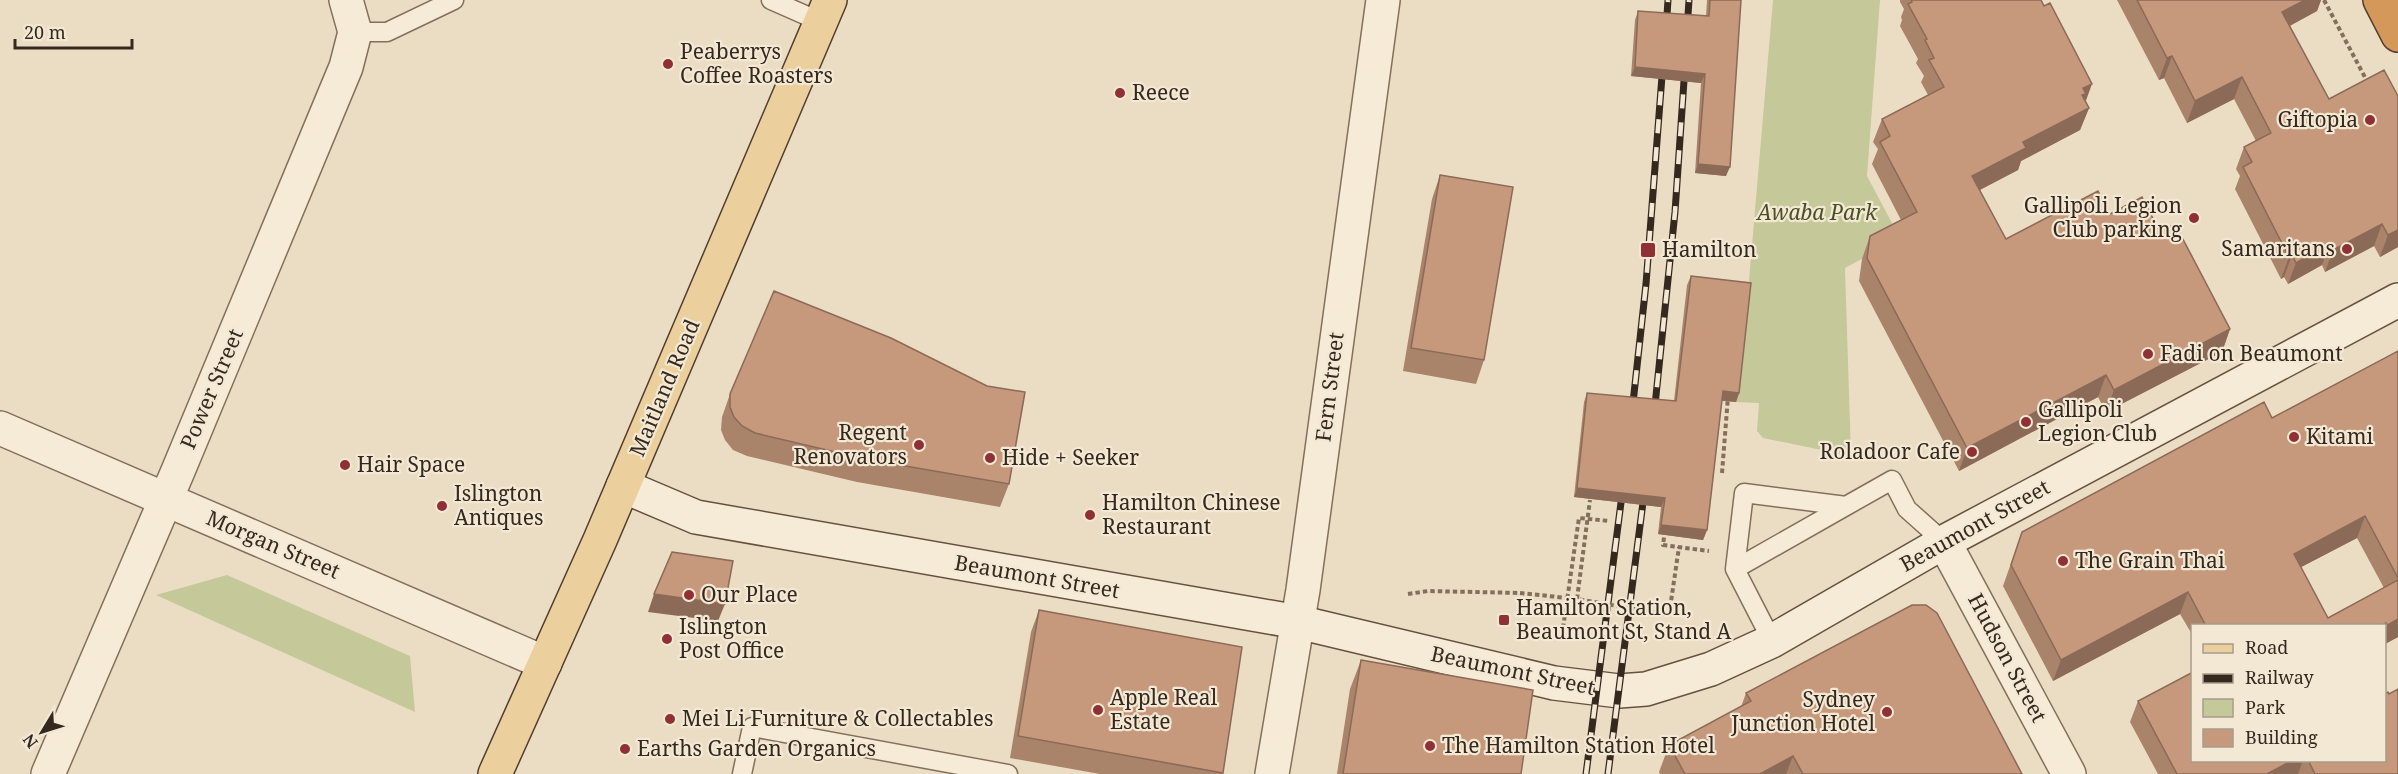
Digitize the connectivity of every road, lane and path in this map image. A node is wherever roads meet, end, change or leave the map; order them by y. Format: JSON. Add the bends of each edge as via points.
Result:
{"nodes":[{"id":1,"x":346,"y":0,"type":"edge"},
{"id":2,"x":454,"y":0,"type":"edge"},
{"id":3,"x":771,"y":0,"type":"edge"},
{"id":4,"x":1383,"y":0,"type":"edge"},
{"id":5,"x":2324,"y":0,"type":"edge"},
{"id":6,"x":2380,"y":0,"type":"edge"},
{"id":7,"x":826,"y":11,"type":"edge"},
{"id":8,"x":355,"y":32,"type":"junction"},
{"id":9,"x":2398,"y":35,"type":"edge"},
{"id":10,"x":2372,"y":89,"type":"edge"},
{"id":11,"x":2398,"y":300,"type":"edge"},
{"id":12,"x":1728,"y":391,"type":"edge"},
{"id":13,"x":0,"y":428,"type":"edge"},
{"id":14,"x":1721,"y":481,"type":"dead end"},
{"id":15,"x":623,"y":486,"type":"junction"},
{"id":16,"x":166,"y":499,"type":"junction"},
{"id":17,"x":1590,"y":500,"type":"edge"},
{"id":18,"x":1846,"y":506,"type":"junction"},
{"id":19,"x":1588,"y":519,"type":"junction"},
{"id":20,"x":1609,"y":521,"type":"dead end"},
{"id":21,"x":1666,"y":521,"type":"edge"},
{"id":22,"x":1944,"y":542,"type":"junction"},
{"id":23,"x":1680,"y":548,"type":"junction"},
{"id":24,"x":1719,"y":552,"type":"dead end"},
{"id":25,"x":1735,"y":569,"type":"junction"},
{"id":26,"x":1407,"y":594,"type":"dead end"},
{"id":27,"x":1577,"y":599,"type":"junction"},
{"id":28,"x":1298,"y":622,"type":"junction"},
{"id":29,"x":1563,"y":628,"type":"dead end"},
{"id":30,"x":1772,"y":641,"type":"junction"},
{"id":31,"x":545,"y":663,"type":"junction"},
{"id":32,"x":48,"y":774,"type":"edge"},
{"id":33,"x":495,"y":774,"type":"edge"},
{"id":34,"x":742,"y":774,"type":"edge"},
{"id":35,"x":1008,"y":774,"type":"edge"},
{"id":36,"x":1272,"y":774,"type":"edge"},
{"id":37,"x":2069,"y":774,"type":"edge"}],
"edges":[{"from":1,"to":8,"type":"street"},
{"from":2,"to":8,"type":"lane","via":[[387,32]]},
{"from":3,"to":7,"type":"lane"},
{"from":4,"to":28,"type":"street","name":"Fern Street"},
{"from":5,"to":10,"type":"path"},
{"from":6,"to":9,"type":"highway"},
{"from":7,"to":15,"type":"main road","name":"Maitland Road"},
{"from":8,"to":16,"type":"street","name":"Power Street","via":[[346,67]]},
{"from":11,"to":22,"type":"street","name":"Beaumont Street"},
{"from":12,"to":14,"type":"path"},
{"from":13,"to":16,"type":"street","name":"Morgan Street"},
{"from":15,"to":28,"type":"street","name":"Beaumont Street","via":[[696,517]]},
{"from":15,"to":31,"type":"main road","name":"Maitland Road"},
{"from":16,"to":31,"type":"street","name":"Morgan Street"},
{"from":16,"to":32,"type":"street","name":"Power Street"},
{"from":17,"to":19,"type":"path"},
{"from":18,"to":22,"type":"lane","via":[[1892,480],[1907,509]]},
{"from":18,"to":25,"type":"lane"},
{"from":18,"to":25,"type":"lane","via":[[1744,493]]},
{"from":19,"to":20,"type":"path"},
{"from":19,"to":27,"type":"path"},
{"from":19,"to":29,"type":"path","via":[[1579,518]]},
{"from":21,"to":23,"type":"path","via":[[1664,545]]},
{"from":22,"to":30,"type":"street","name":"Beaumont Street"},
{"from":22,"to":37,"type":"street","name":"Hudson Street"},
{"from":23,"to":24,"type":"path"},
{"from":23,"to":27,"type":"path","bridge":true,"via":[[1669,615]]},
{"from":25,"to":30,"type":"lane"},
{"from":26,"to":27,"type":"path","bridge":true,"via":[[1520,593]]},
{"from":28,"to":30,"type":"street","name":"Beaumont Street","via":[[1554,683],[1619,691],[1679,680]]},
{"from":28,"to":36,"type":"street","name":"Fern Street"},
{"from":31,"to":33,"type":"main road","name":"Maitland Road"},
{"from":34,"to":35,"type":"lane","via":[[752,727]]}]}
